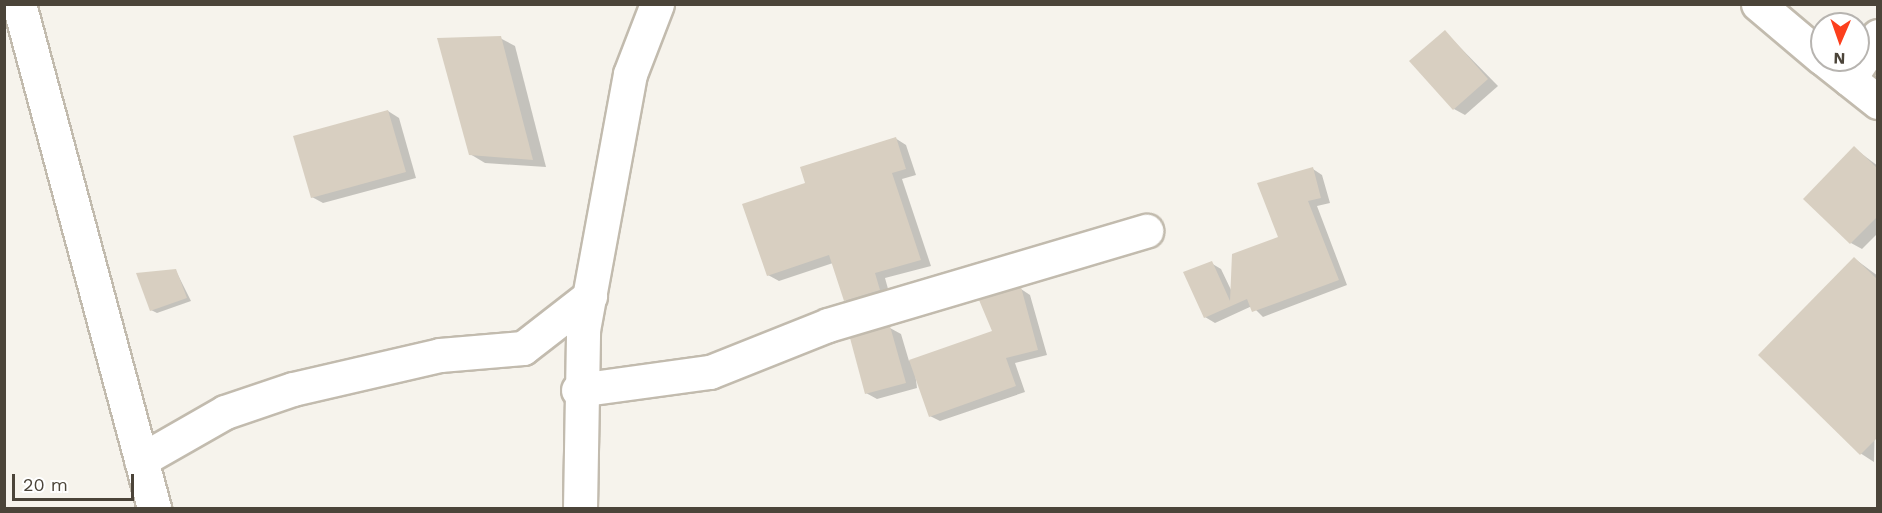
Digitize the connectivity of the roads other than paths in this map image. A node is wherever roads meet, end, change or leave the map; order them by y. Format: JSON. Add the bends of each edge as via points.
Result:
{"nodes":[{"id":1,"x":19,"y":4,"type":"edge"},
{"id":2,"x":657,"y":4,"type":"edge"},
{"id":3,"x":1758,"y":4,"type":"edge"},
{"id":4,"x":1810,"y":48,"type":"edge"},
{"id":5,"x":1840,"y":72,"type":"edge"},
{"id":6,"x":1878,"y":102,"type":"edge"},
{"id":7,"x":1146,"y":231,"type":"dead end"},
{"id":8,"x":590,"y":296,"type":"junction"},
{"id":9,"x":578,"y":390,"type":"junction"},
{"id":10,"x":141,"y":460,"type":"junction"},
{"id":11,"x":154,"y":508,"type":"edge"},
{"id":12,"x":580,"y":508,"type":"edge"}],
"edges":[{"from":1,"to":10,"type":"street"},
{"from":2,"to":8,"type":"street","via":[[630,74]]},
{"from":3,"to":4,"type":"street"},
{"from":5,"to":6,"type":"street"},
{"from":7,"to":9,"type":"street","via":[[828,325],[710,372]]},
{"from":8,"to":9,"type":"street"},
{"from":8,"to":10,"type":"street","via":[[523,348],[440,355],[293,389],[225,412]]},
{"from":9,"to":12,"type":"street"},
{"from":10,"to":11,"type":"street"}]}
